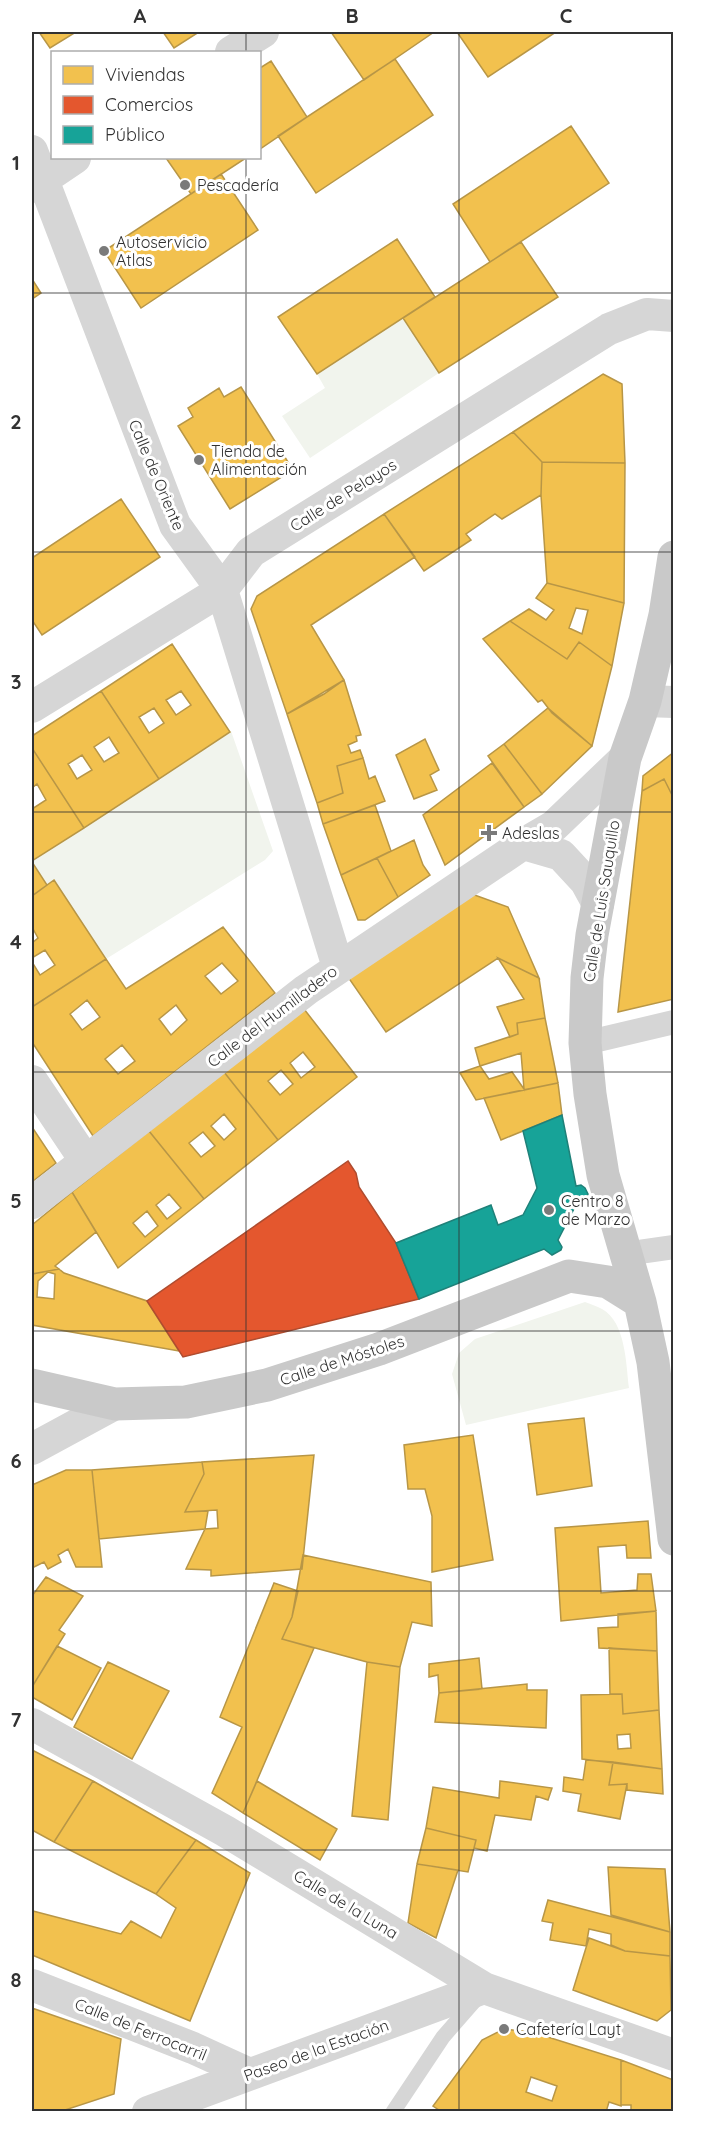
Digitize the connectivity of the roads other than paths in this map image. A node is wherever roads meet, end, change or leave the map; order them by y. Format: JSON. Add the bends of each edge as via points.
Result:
{"nodes":[{"id":1,"x":262,"y":32,"type":"edge"},
{"id":2,"x":233,"y":51,"type":"edge"},
{"id":3,"x":32,"y":151,"type":"edge"},
{"id":4,"x":74,"y":159,"type":"edge"},
{"id":5,"x":37,"y":184,"type":"edge"},
{"id":6,"x":674,"y":316,"type":"edge"},
{"id":7,"x":674,"y":557,"type":"edge"},
{"id":8,"x":222,"y":590,"type":"junction"},
{"id":9,"x":659,"y":701,"type":"edge"},
{"id":10,"x":32,"y":707,"type":"edge"},
{"id":11,"x":625,"y":758,"type":"junction"},
{"id":12,"x":523,"y":844,"type":"junction"},
{"id":13,"x":598,"y":904,"type":"junction"},
{"id":14,"x":338,"y":967,"type":"junction"},
{"id":15,"x":674,"y":1022,"type":"edge"},
{"id":16,"x":585,"y":1043,"type":"junction"},
{"id":17,"x":32,"y":1081,"type":"edge"},
{"id":18,"x":85,"y":1160,"type":"junction"},
{"id":19,"x":32,"y":1203,"type":"edge"},
{"id":20,"x":674,"y":1246,"type":"edge"},
{"id":21,"x":625,"y":1254,"type":"junction"},
{"id":22,"x":640,"y":1302,"type":"junction"},
{"id":23,"x":32,"y":1385,"type":"edge"},
{"id":24,"x":666,"y":1401,"type":"edge"},
{"id":25,"x":115,"y":1404,"type":"junction"},
{"id":26,"x":32,"y":1449,"type":"edge"},
{"id":27,"x":674,"y":1539,"type":"edge"},
{"id":28,"x":32,"y":1724,"type":"edge"},
{"id":29,"x":32,"y":1985,"type":"edge"},
{"id":30,"x":484,"y":1988,"type":"junction"},
{"id":31,"x":674,"y":2055,"type":"edge"},
{"id":32,"x":250,"y":2074,"type":"junction"},
{"id":33,"x":148,"y":2112,"type":"edge"},
{"id":34,"x":393,"y":2112,"type":"edge"}],
"edges":[{"from":1,"to":2,"type":"street"},
{"from":3,"to":5,"type":"street","name":"Calle de Oriente"},
{"from":4,"to":5,"type":"street"},
{"from":5,"to":8,"type":"street","name":"Calle de Oriente","via":[[175,525]]},
{"from":6,"to":8,"type":"street","name":"Calle de Pelayos","via":[[647,315],[609,329],[251,552]]},
{"from":7,"to":9,"type":"main road","name":"Calle de Luis Sauquillo"},
{"from":8,"to":10,"type":"street","name":"Calle de Pelayos"},
{"from":8,"to":14,"type":"street","name":"Calle de Oriente"},
{"from":9,"to":11,"type":"main road","name":"Calle de Luis Sauquillo"},
{"from":11,"to":12,"type":"street","name":"Calle del Humilladero","via":[[554,826]]},
{"from":11,"to":13,"type":"main road","name":"Calle de Luis Sauquillo"},
{"from":12,"to":13,"type":"street","via":[[561,855],[586,882]]},
{"from":12,"to":14,"type":"street","name":"Calle del Humilladero"},
{"from":13,"to":16,"type":"main road","name":"Calle de Luis Sauquillo","via":[[587,978]]},
{"from":14,"to":18,"type":"street","name":"Calle del Humilladero"},
{"from":15,"to":16,"type":"street"},
{"from":16,"to":21,"type":"main road","name":"Calle de Luis Sauquillo","via":[[603,1175]]},
{"from":17,"to":18,"type":"street"},
{"from":18,"to":19,"type":"street","name":"Calle del Humilladero"},
{"from":20,"to":21,"type":"street"},
{"from":21,"to":22,"type":"main road","name":"Calle de Luis Sauquillo"},
{"from":22,"to":24,"type":"main road","name":"Calle de Luis Sauquillo"},
{"from":22,"to":25,"type":"main road","name":"Calle de Móstoles","via":[[608,1282],[569,1276],[398,1342],[267,1385],[186,1402]]},
{"from":23,"to":25,"type":"main road","name":"Calle de Móstoles"},
{"from":24,"to":27,"type":"main road","name":"Calle de Luis Sauquillo"},
{"from":25,"to":26,"type":"street"},
{"from":28,"to":30,"type":"street","name":"Calle de la Luna","via":[[225,1831]]},
{"from":29,"to":32,"type":"street","name":"Calle de Ferrocarril"},
{"from":30,"to":31,"type":"street","name":"Calle de la Luna"},
{"from":30,"to":32,"type":"street","name":"Paseo de la Estación"},
{"from":30,"to":34,"type":"lane","via":[[443,2037]]},
{"from":32,"to":33,"type":"street","name":"Paseo de la Estación"}]}
